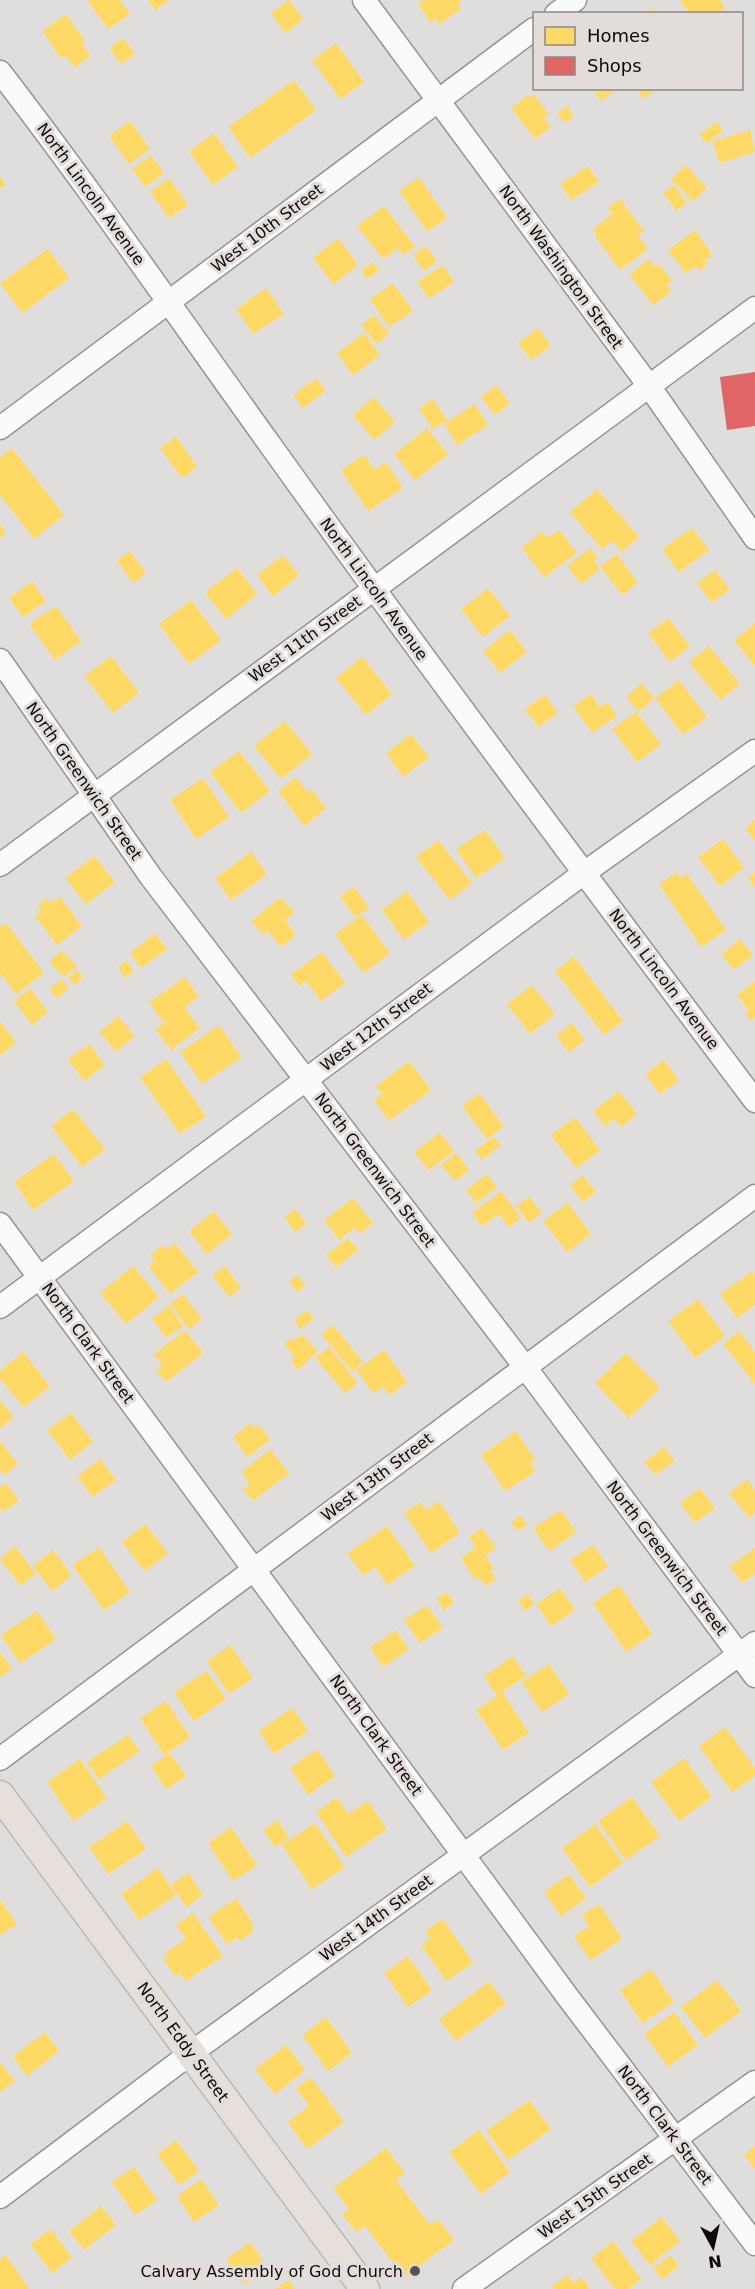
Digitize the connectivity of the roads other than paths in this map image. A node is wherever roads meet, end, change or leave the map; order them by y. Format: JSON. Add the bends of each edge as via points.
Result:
{"nodes":[{"id":1,"x":364,"y":0,"type":"edge"},
{"id":2,"x":575,"y":0,"type":"edge"},
{"id":3,"x":559,"y":12,"type":"edge"},
{"id":4,"x":533,"y":30,"type":"edge"},
{"id":5,"x":0,"y":72,"type":"edge"},
{"id":6,"x":437,"y":100,"type":"junction"},
{"id":7,"x":169,"y":301,"type":"junction"},
{"id":8,"x":755,"y":308,"type":"edge"},
{"id":9,"x":649,"y":386,"type":"junction"},
{"id":10,"x":0,"y":428,"type":"edge"},
{"id":11,"x":755,"y":537,"type":"edge"},
{"id":12,"x":374,"y":588,"type":"junction"},
{"id":13,"x":0,"y":660,"type":"edge"},
{"id":14,"x":755,"y":751,"type":"edge"},
{"id":15,"x":94,"y":794,"type":"junction"},
{"id":16,"x":0,"y":865,"type":"edge"},
{"id":17,"x":584,"y":873,"type":"junction"},
{"id":18,"x":306,"y":1079,"type":"junction"},
{"id":19,"x":755,"y":1101,"type":"edge"},
{"id":20,"x":755,"y":1196,"type":"edge"},
{"id":21,"x":0,"y":1224,"type":"edge"},
{"id":22,"x":40,"y":1277,"type":"junction"},
{"id":23,"x":0,"y":1307,"type":"edge"},
{"id":24,"x":525,"y":1367,"type":"junction"},
{"id":25,"x":254,"y":1569,"type":"junction"},
{"id":26,"x":747,"y":1649,"type":"edge"},
{"id":27,"x":755,"y":1676,"type":"edge"},
{"id":28,"x":0,"y":1759,"type":"edge"},
{"id":29,"x":0,"y":1796,"type":"edge"},
{"id":30,"x":464,"y":1855,"type":"junction"},
{"id":31,"x":191,"y":2053,"type":"junction"},
{"id":32,"x":755,"y":2082,"type":"edge"},
{"id":33,"x":675,"y":2139,"type":"junction"},
{"id":34,"x":0,"y":2197,"type":"edge"},
{"id":35,"x":755,"y":2244,"type":"edge"},
{"id":36,"x":364,"y":2289,"type":"edge"},
{"id":37,"x":464,"y":2289,"type":"edge"}],
"edges":[{"from":1,"to":6,"type":"street","name":"North Washington Street"},
{"from":2,"to":3,"type":"street"},
{"from":4,"to":6,"type":"street","name":"West 10th Street"},
{"from":5,"to":7,"type":"street","name":"North Lincoln Avenue"},
{"from":6,"to":7,"type":"street","name":"West 10th Street"},
{"from":6,"to":9,"type":"street","name":"North Washington Street"},
{"from":7,"to":10,"type":"street","name":"West 10th Street"},
{"from":7,"to":12,"type":"street","name":"North Lincoln Avenue"},
{"from":8,"to":9,"type":"street","name":"West 11th Street"},
{"from":9,"to":11,"type":"street","name":"North Washington Street"},
{"from":9,"to":12,"type":"street","name":"West 11th Street"},
{"from":12,"to":15,"type":"street","name":"West 11th Street"},
{"from":12,"to":17,"type":"street","name":"North Lincoln Avenue"},
{"from":13,"to":15,"type":"street","name":"North Greenwich Street"},
{"from":14,"to":17,"type":"street","name":"West 12th Street"},
{"from":15,"to":16,"type":"street","name":"West 11th Street"},
{"from":15,"to":18,"type":"street","name":"North Greenwich Street","via":[[151,877]]},
{"from":17,"to":18,"type":"street","name":"West 12th Street"},
{"from":17,"to":19,"type":"street","name":"North Lincoln Avenue"},
{"from":18,"to":22,"type":"street","name":"West 12th Street"},
{"from":18,"to":24,"type":"street","name":"North Greenwich Street"},
{"from":20,"to":24,"type":"street","name":"West 13th Street"},
{"from":21,"to":22,"type":"street","name":"North Clark Street"},
{"from":22,"to":23,"type":"street","name":"West 12th Street"},
{"from":22,"to":25,"type":"street","name":"North Clark Street"},
{"from":24,"to":25,"type":"street","name":"West 13th Street"},
{"from":24,"to":26,"type":"street","name":"North Greenwich Street"},
{"from":25,"to":28,"type":"street","name":"West 13th Street"},
{"from":25,"to":30,"type":"street","name":"North Clark Street"},
{"from":26,"to":27,"type":"street","name":"North Greenwich Street"},
{"from":26,"to":30,"type":"street","name":"West 14th Street"},
{"from":29,"to":31,"type":"main road","name":"North Eddy Street"},
{"from":30,"to":31,"type":"street","name":"West 14th Street"},
{"from":30,"to":33,"type":"street","name":"North Clark Street"},
{"from":31,"to":34,"type":"street","name":"West 14th Street"},
{"from":31,"to":36,"type":"main road","name":"North Eddy Street"},
{"from":32,"to":33,"type":"street","name":"West 15th Street"},
{"from":33,"to":35,"type":"street","name":"North Clark Street"},
{"from":33,"to":37,"type":"street","name":"West 15th Street"}]}
